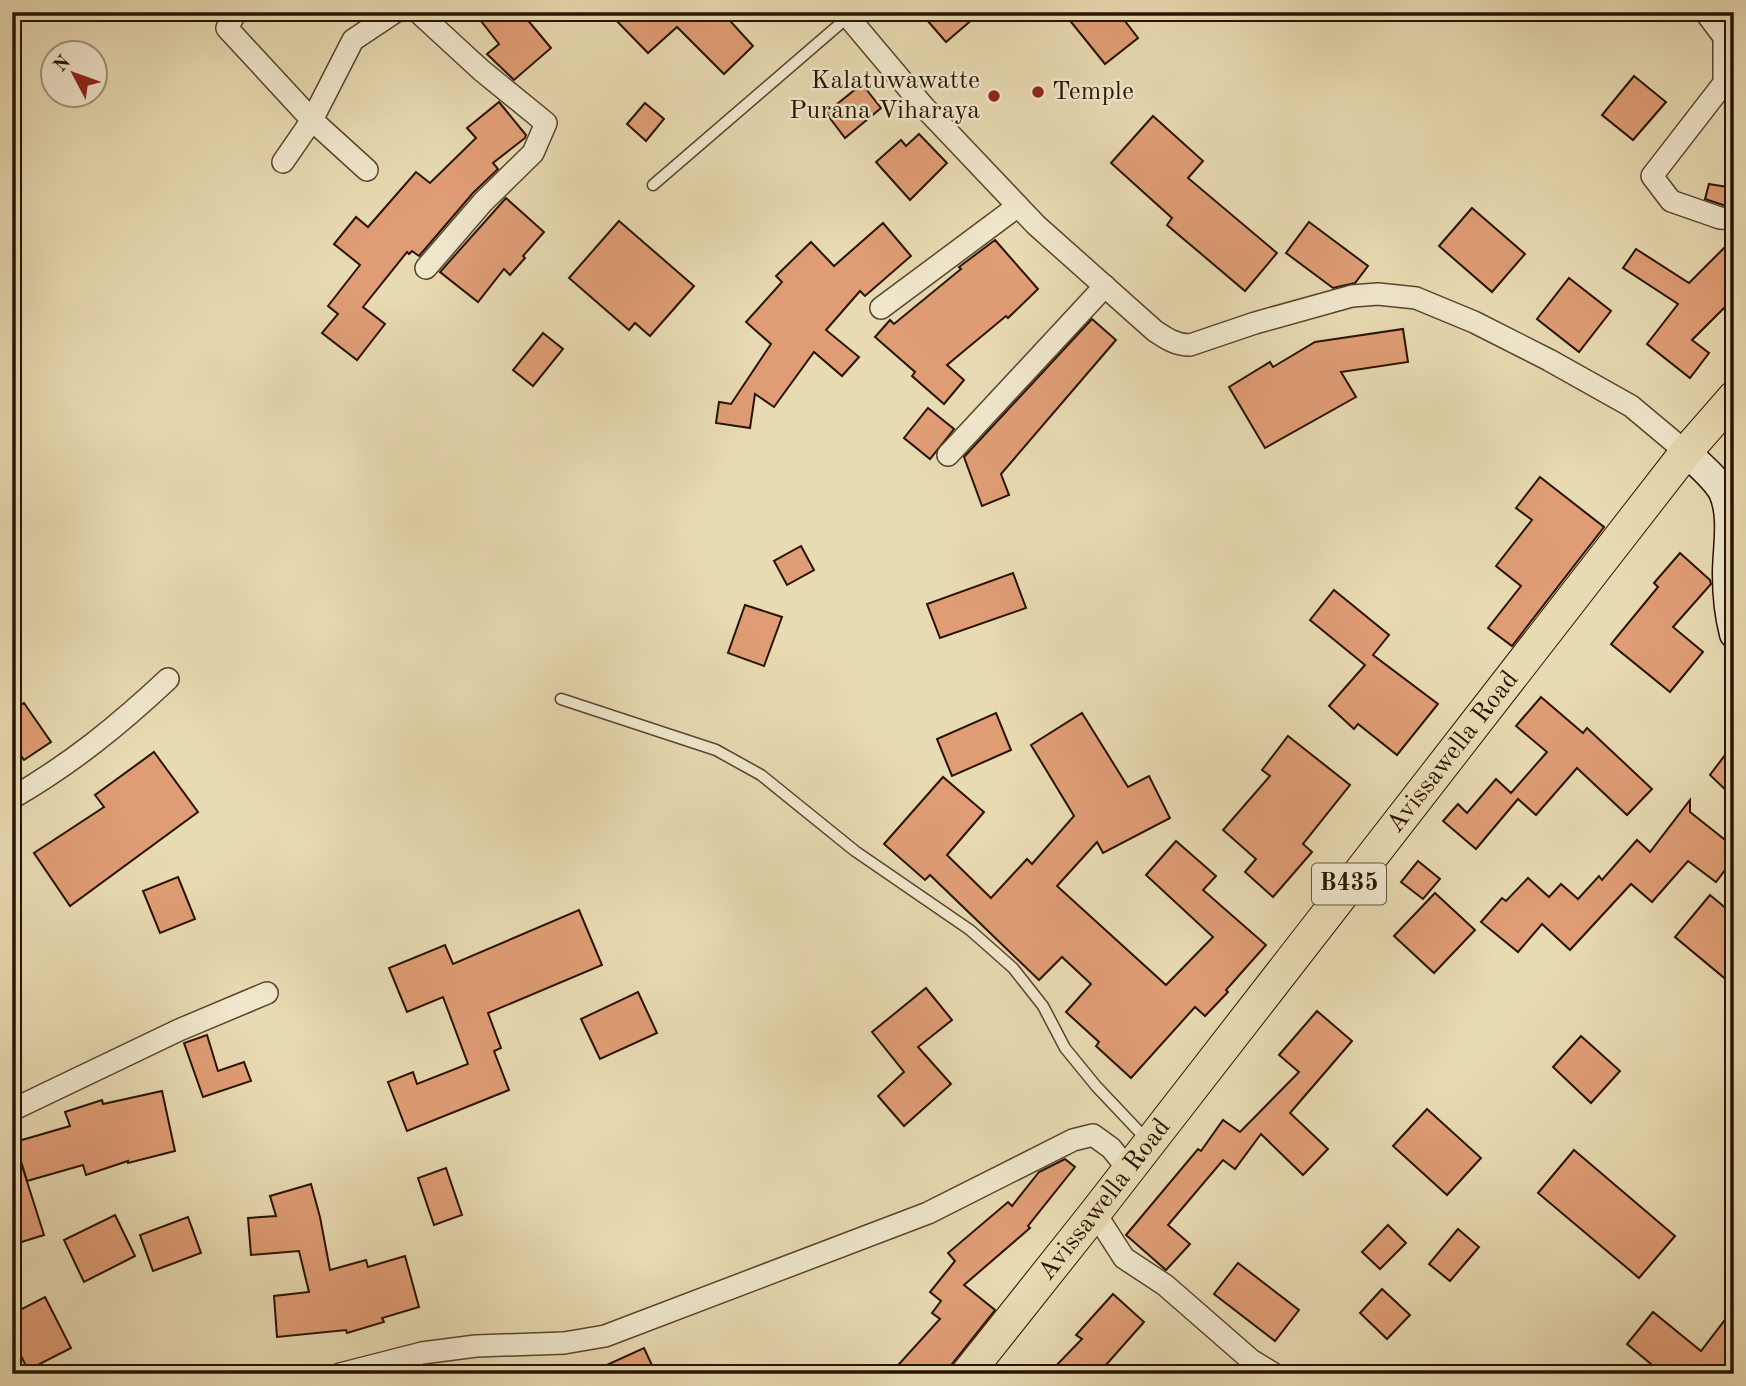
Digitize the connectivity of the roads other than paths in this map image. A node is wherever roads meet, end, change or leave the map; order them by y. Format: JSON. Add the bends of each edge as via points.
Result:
{"nodes":[{"id":1,"x":236,"y":12,"type":"edge"},
{"id":2,"x":395,"y":12,"type":"edge"},
{"id":3,"x":418,"y":12,"type":"edge"},
{"id":4,"x":1706,"y":13,"type":"edge"},
{"id":5,"x":846,"y":15,"type":"edge"},
{"id":6,"x":312,"y":120,"type":"junction"},
{"id":7,"x":283,"y":162,"type":"dead end"},
{"id":8,"x":367,"y":170,"type":"dead end"},
{"id":9,"x":653,"y":185,"type":"dead end"},
{"id":10,"x":1018,"y":206,"type":"junction"},
{"id":11,"x":1734,"y":219,"type":"edge"},
{"id":12,"x":426,"y":268,"type":"dead end"},
{"id":13,"x":1105,"y":286,"type":"junction"},
{"id":14,"x":881,"y":308,"type":"dead end"},
{"id":15,"x":1734,"y":397,"type":"edge"},
{"id":16,"x":1686,"y":452,"type":"junction"},
{"id":17,"x":948,"y":455,"type":"dead end"},
{"id":18,"x":1734,"y":634,"type":"edge"},
{"id":19,"x":168,"y":679,"type":"dead end"},
{"id":20,"x":561,"y":699,"type":"dead end"},
{"id":21,"x":12,"y":798,"type":"edge"},
{"id":22,"x":267,"y":993,"type":"dead end"},
{"id":23,"x":12,"y":1111,"type":"edge"},
{"id":24,"x":1149,"y":1142,"type":"junction"},
{"id":25,"x":1128,"y":1169,"type":"junction"},
{"id":26,"x":1095,"y":1213,"type":"junction"},
{"id":27,"x":340,"y":1374,"type":"edge"},
{"id":28,"x":967,"y":1374,"type":"edge"},
{"id":29,"x":1274,"y":1374,"type":"edge"}],
"edges":[{"from":1,"to":6,"type":"street","via":[[227,28]]},
{"from":2,"to":6,"type":"street","via":[[353,40]]},
{"from":3,"to":12,"type":"street","via":[[546,123],[533,153],[482,202]]},
{"from":4,"to":11,"type":"street","via":[[1724,37],[1724,83],[1652,177],[1671,201]]},
{"from":5,"to":9,"type":"lane"},
{"from":5,"to":10,"type":"street","via":[[924,107]]},
{"from":6,"to":7,"type":"street"},
{"from":6,"to":8,"type":"street"},
{"from":10,"to":13,"type":"street"},
{"from":10,"to":14,"type":"street"},
{"from":13,"to":16,"type":"street","via":[[1155,331],[1180,345],[1353,296],[1378,293],[1416,298],[1474,322],[1619,399]]},
{"from":13,"to":17,"type":"street"},
{"from":15,"to":16,"type":"main road","name":"Avissawella Road","number":"B435"},
{"from":16,"to":18,"type":"street","via":[[1723,493],[1729,523],[1727,576]]},
{"from":16,"to":24,"type":"main road","name":"Avissawella Road","number":"B435"},
{"from":19,"to":21,"type":"street","via":[[119,725],[54,774]]},
{"from":20,"to":24,"type":"lane","via":[[716,750],[761,775],[855,851],[970,930],[1013,968],[1043,1006],[1065,1048]]},
{"from":22,"to":23,"type":"street"},
{"from":24,"to":25,"type":"main road","name":"Avissawella Road","number":"B435"},
{"from":25,"to":26,"type":"main road","name":"Avissawella Road","number":"B435"},
{"from":25,"to":27,"type":"street","via":[[1093,1135],[1073,1140],[928,1213],[604,1336],[422,1353]]},
{"from":26,"to":28,"type":"main road","name":"Avissawella Road","number":"B435"},
{"from":26,"to":29,"type":"street","via":[[1124,1258],[1165,1284],[1251,1360]]}]}
